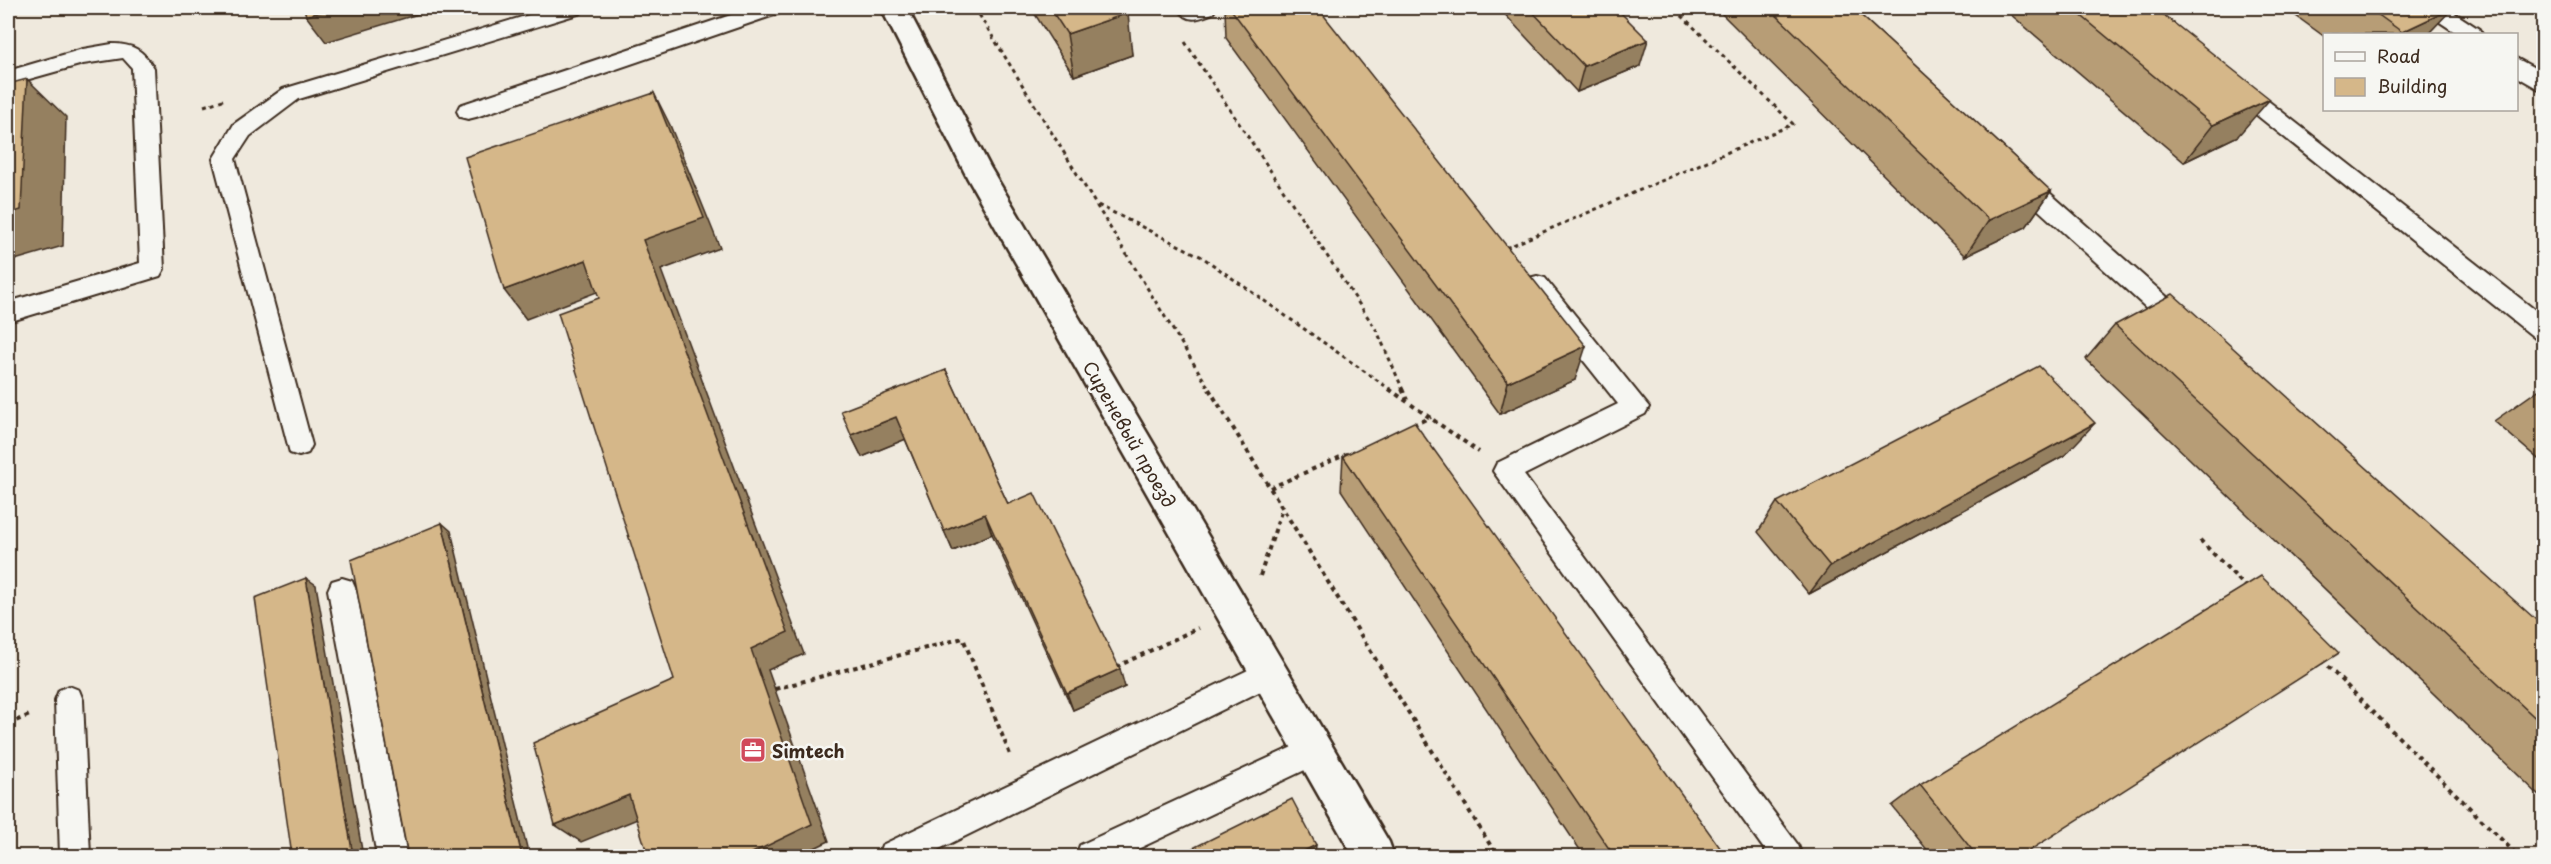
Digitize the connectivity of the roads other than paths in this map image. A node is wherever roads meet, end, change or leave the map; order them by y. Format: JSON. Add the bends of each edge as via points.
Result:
{"nodes":[{"id":1,"x":574,"y":8,"type":"edge"},
{"id":2,"x":773,"y":8,"type":"edge"},
{"id":3,"x":894,"y":8,"type":"edge"},
{"id":4,"x":2433,"y":8,"type":"edge"},
{"id":5,"x":2470,"y":33,"type":"edge"},
{"id":6,"x":2518,"y":66,"type":"edge"},
{"id":7,"x":2220,"y":74,"type":"edge"},
{"id":8,"x":8,"y":78,"type":"edge"},
{"id":9,"x":2544,"y":84,"type":"edge"},
{"id":10,"x":468,"y":111,"type":"dead end"},
{"id":11,"x":1997,"y":159,"type":"edge"},
{"id":12,"x":1506,"y":248,"type":"edge"},
{"id":13,"x":8,"y":312,"type":"edge"},
{"id":14,"x":2544,"y":331,"type":"edge"},
{"id":15,"x":2200,"y":342,"type":"edge"},
{"id":16,"x":299,"y":445,"type":"dead end"},
{"id":17,"x":342,"y":590,"type":"dead end"},
{"id":18,"x":1269,"y":673,"type":"junction"},
{"id":19,"x":69,"y":700,"type":"dead end"},
{"id":20,"x":1314,"y":750,"type":"junction"},
{"id":21,"x":75,"y":856,"type":"edge"},
{"id":22,"x":392,"y":856,"type":"edge"},
{"id":23,"x":893,"y":856,"type":"edge"},
{"id":24,"x":1091,"y":856,"type":"edge"},
{"id":25,"x":1375,"y":856,"type":"edge"},
{"id":26,"x":1787,"y":856,"type":"edge"}],
"edges":[{"from":1,"to":16,"type":"lane","via":[[291,94],[242,130],[236,139],[224,159]]},
{"from":2,"to":10,"type":"lane"},
{"from":3,"to":18,"type":"street","name":"Сиреневый проезд","via":[[978,171]]},
{"from":4,"to":5,"type":"lane"},
{"from":6,"to":9,"type":"lane"},
{"from":7,"to":14,"type":"lane"},
{"from":8,"to":13,"type":"lane","via":[[103,52],[123,51],[135,56],[143,68],[153,269]]},
{"from":11,"to":15,"type":"lane"},
{"from":12,"to":26,"type":"lane","via":[[1636,407],[1506,471]]},
{"from":17,"to":22,"type":"lane"},
{"from":18,"to":20,"type":"street","name":"Сиреневый проезд"},
{"from":18,"to":23,"type":"lane"},
{"from":19,"to":21,"type":"lane"},
{"from":20,"to":24,"type":"lane"},
{"from":20,"to":25,"type":"street","name":"Сиреневый проезд"}]}
